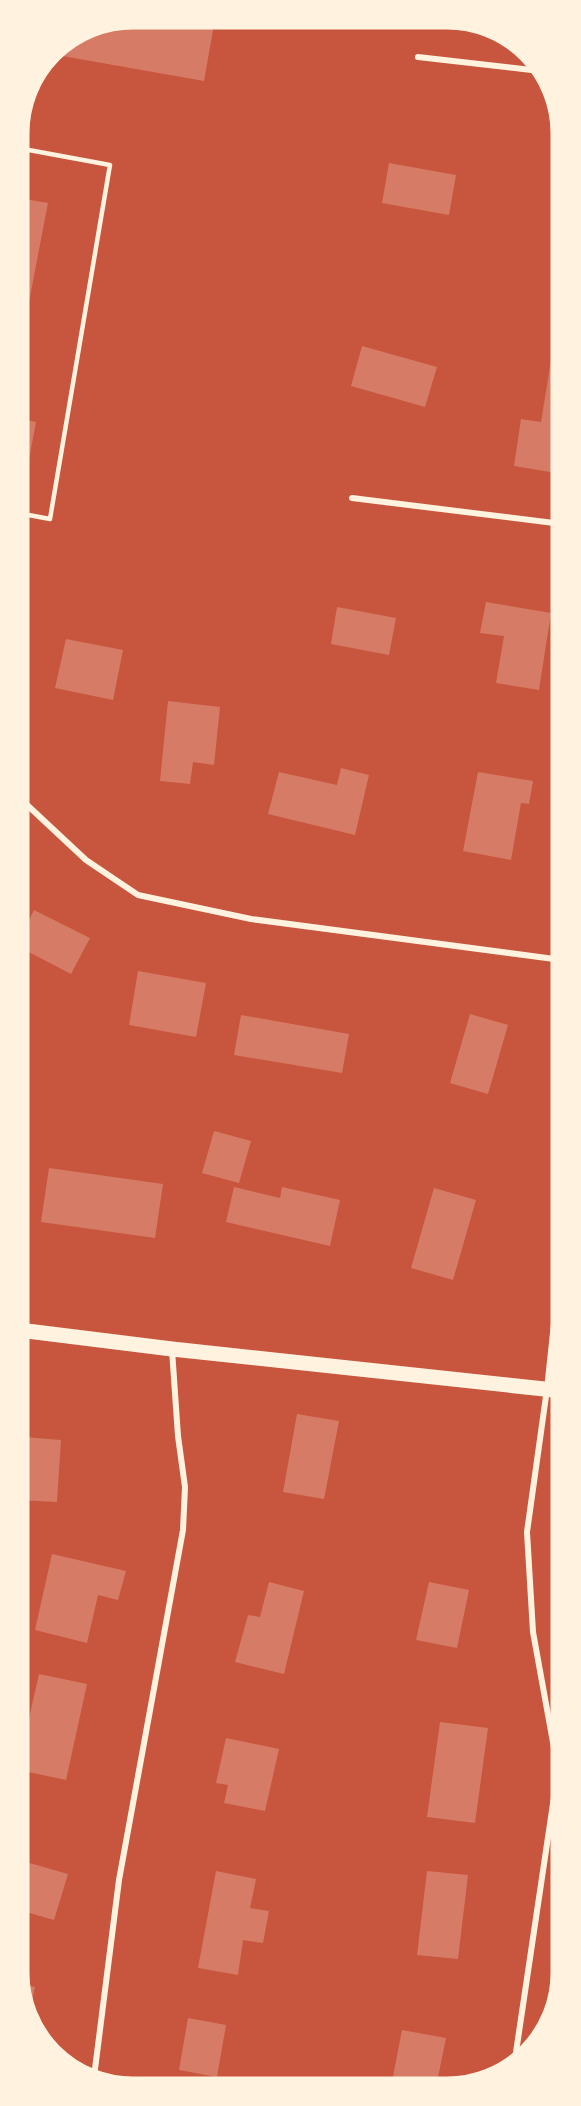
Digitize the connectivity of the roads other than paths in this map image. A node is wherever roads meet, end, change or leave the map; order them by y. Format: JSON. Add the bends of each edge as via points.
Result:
{"nodes":[{"id":1,"x":418,"y":57,"type":"dead end"},
{"id":2,"x":531,"y":70,"type":"edge"},
{"id":3,"x":29,"y":150,"type":"edge"},
{"id":4,"x":352,"y":498,"type":"dead end"},
{"id":5,"x":29,"y":515,"type":"edge"},
{"id":6,"x":552,"y":523,"type":"edge"},
{"id":7,"x":29,"y":806,"type":"edge"},
{"id":8,"x":552,"y":959,"type":"edge"},
{"id":9,"x":28,"y":1331,"type":"edge"},
{"id":10,"x":552,"y":1342,"type":"edge"},
{"id":11,"x":172,"y":1349,"type":"junction"},
{"id":12,"x":547,"y":1389,"type":"junction"},
{"id":13,"x":552,"y":1390,"type":"edge"},
{"id":14,"x":552,"y":1738,"type":"edge"},
{"id":15,"x":552,"y":1810,"type":"edge"},
{"id":16,"x":516,"y":2051,"type":"edge"},
{"id":17,"x":95,"y":2070,"type":"edge"}],
"edges":[{"from":1,"to":2,"type":"street"},
{"from":3,"to":5,"type":"lane","via":[[110,165],[50,519]]},
{"from":4,"to":6,"type":"street"},
{"from":7,"to":8,"type":"street","via":[[86,860],[138,895],[251,919]]},
{"from":9,"to":11,"type":"main road"},
{"from":10,"to":12,"type":"street"},
{"from":11,"to":12,"type":"main road"},
{"from":11,"to":17,"type":"street","via":[[185,1487],[183,1530],[119,1881]]},
{"from":12,"to":13,"type":"main road"},
{"from":12,"to":14,"type":"street","via":[[527,1532],[532,1632]]},
{"from":15,"to":16,"type":"street"}]}
